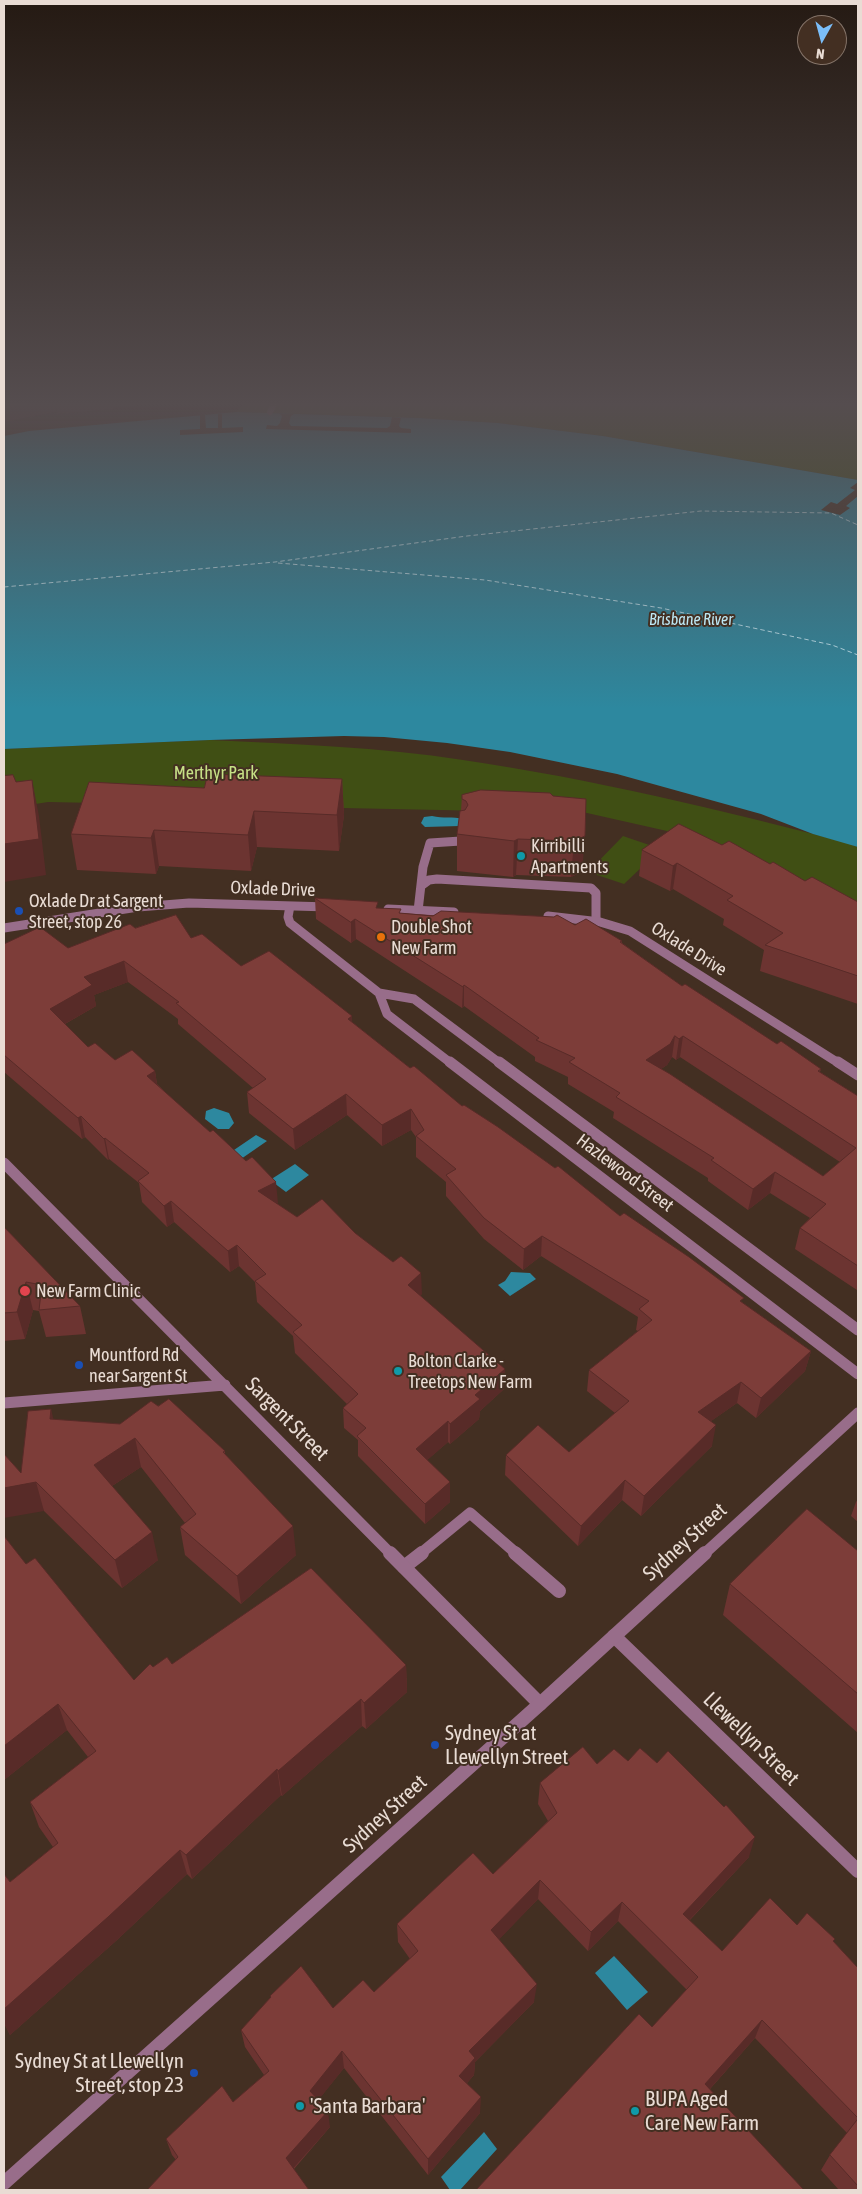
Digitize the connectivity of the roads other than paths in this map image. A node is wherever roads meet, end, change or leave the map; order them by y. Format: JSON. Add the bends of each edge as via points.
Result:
{"nodes":[{"id":1,"x":460,"y":841,"type":"edge"},
{"id":2,"x":422,"y":885,"type":"junction"},
{"id":3,"x":290,"y":906,"type":"junction"},
{"id":4,"x":340,"y":908,"type":"edge"},
{"id":5,"x":379,"y":909,"type":"edge"},
{"id":6,"x":418,"y":911,"type":"junction"},
{"id":7,"x":467,"y":913,"type":"edge"},
{"id":8,"x":535,"y":916,"type":"edge"},
{"id":9,"x":596,"y":920,"type":"junction"},
{"id":10,"x":4,"y":928,"type":"edge"},
{"id":11,"x":379,"y":993,"type":"junction"},
{"id":12,"x":858,"y":1075,"type":"edge"},
{"id":13,"x":6,"y":1170,"type":"edge"},
{"id":14,"x":858,"y":1330,"type":"edge"},
{"id":15,"x":858,"y":1374,"type":"edge"},
{"id":16,"x":225,"y":1385,"type":"junction"},
{"id":17,"x":4,"y":1402,"type":"edge"},
{"id":18,"x":858,"y":1413,"type":"edge"},
{"id":19,"x":404,"y":1567,"type":"junction"},
{"id":20,"x":559,"y":1591,"type":"dead end"},
{"id":21,"x":614,"y":1636,"type":"junction"},
{"id":22,"x":540,"y":1704,"type":"junction"},
{"id":23,"x":858,"y":1871,"type":"edge"},
{"id":24,"x":4,"y":2182,"type":"edge"}],
"edges":[{"from":1,"to":2,"type":"street","via":[[430,843]]},
{"from":2,"to":6,"type":"street"},
{"from":2,"to":9,"type":"street","via":[[429,880],[437,880],[591,888],[596,893]]},
{"from":3,"to":4,"type":"street","name":"Oxlade Drive"},
{"from":3,"to":10,"type":"street","name":"Oxlade Drive","via":[[164,905]]},
{"from":3,"to":11,"type":"street","name":"Hazlewood Street","via":[[290,923]]},
{"from":5,"to":6,"type":"street"},
{"from":6,"to":7,"type":"street"},
{"from":8,"to":9,"type":"street","name":"Oxlade Drive"},
{"from":9,"to":12,"type":"street","name":"Oxlade Drive","via":[[630,931]]},
{"from":11,"to":14,"type":"street","name":"Hazlewood Street","via":[[414,999]]},
{"from":11,"to":15,"type":"street","name":"Hazlewood Street","via":[[387,1014]]},
{"from":13,"to":16,"type":"street","name":"Sargent Street"},
{"from":16,"to":17,"type":"street"},
{"from":16,"to":19,"type":"street","name":"Sargent Street"},
{"from":18,"to":21,"type":"street","name":"Sydney Street"},
{"from":19,"to":20,"type":"street","via":[[470,1513]]},
{"from":19,"to":22,"type":"street","name":"Sargent Street"},
{"from":21,"to":22,"type":"street","name":"Sydney Street"},
{"from":21,"to":23,"type":"street","name":"Llewellyn Street"},
{"from":22,"to":24,"type":"street","name":"Sydney Street"}]}
